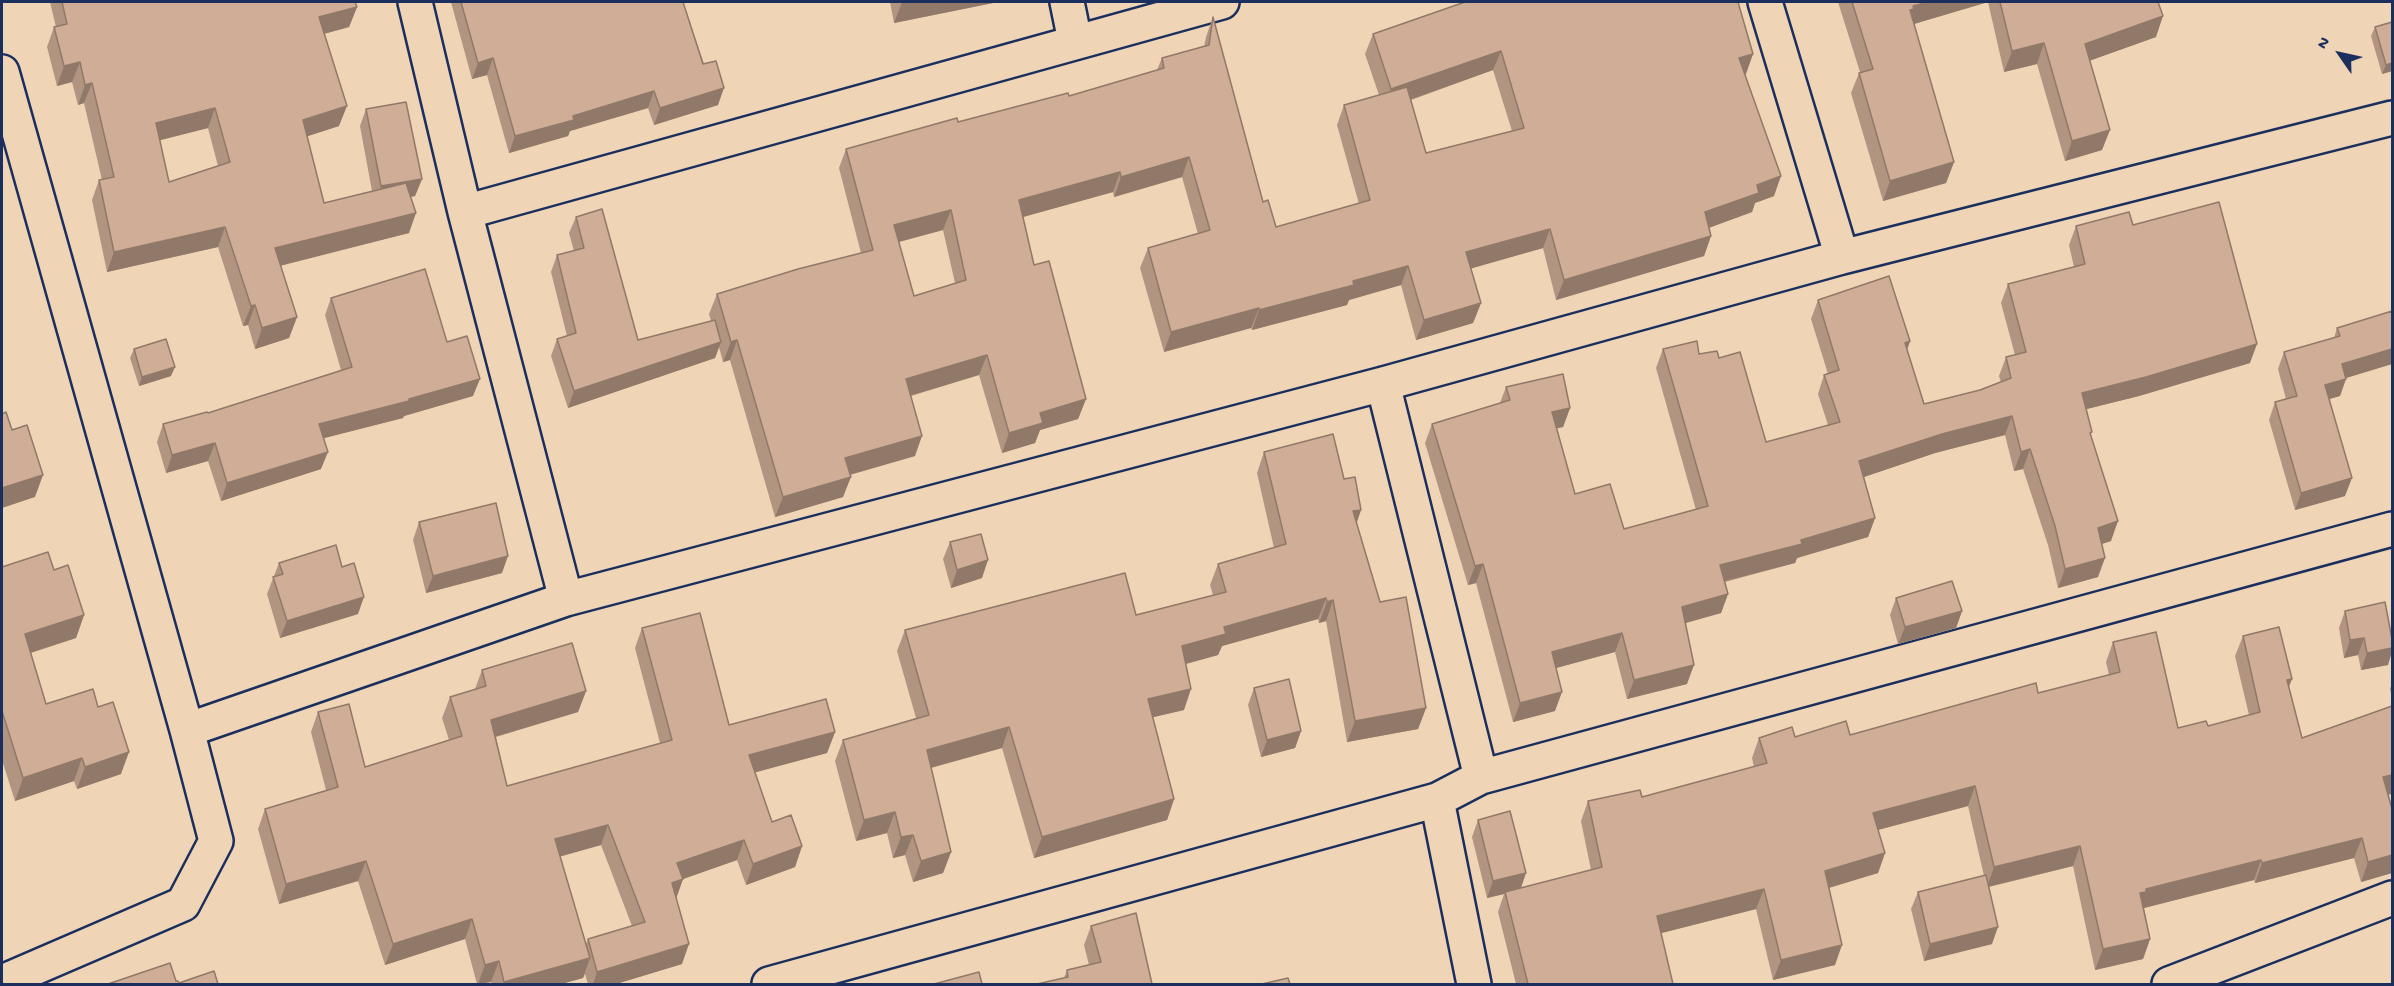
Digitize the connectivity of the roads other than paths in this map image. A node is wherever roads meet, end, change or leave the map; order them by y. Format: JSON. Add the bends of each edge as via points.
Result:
{"nodes":[{"id":1,"x":415,"y":2,"type":"edge"},
{"id":2,"x":1067,"y":2,"type":"edge"},
{"id":3,"x":1222,"y":2,"type":"edge"},
{"id":4,"x":1765,"y":2,"type":"edge"},
{"id":5,"x":1075,"y":41,"type":"junction"},
{"id":6,"x":2,"y":72,"type":"edge"},
{"id":7,"x":2392,"y":118,"type":"edge"},
{"id":8,"x":465,"y":212,"type":"junction"},
{"id":9,"x":1842,"y":258,"type":"junction"},
{"id":10,"x":1383,"y":384,"type":"junction"},
{"id":11,"x":2392,"y":529,"type":"edge"},
{"id":12,"x":566,"y":599,"type":"junction"},
{"id":13,"x":188,"y":730,"type":"junction"},
{"id":14,"x":1481,"y":777,"type":"junction"},
{"id":15,"x":1437,"y":800,"type":"junction"},
{"id":16,"x":2392,"y":898,"type":"edge"},
{"id":17,"x":2,"y":982,"type":"edge"},
{"id":18,"x":769,"y":984,"type":"edge"},
{"id":19,"x":1474,"y":984,"type":"edge"},
{"id":20,"x":2169,"y":984,"type":"edge"}],
"edges":[{"from":1,"to":8,"type":"street"},
{"from":2,"to":5,"type":"street"},
{"from":3,"to":5,"type":"street"},
{"from":4,"to":9,"type":"street"},
{"from":5,"to":8,"type":"street"},
{"from":6,"to":13,"type":"street"},
{"from":7,"to":9,"type":"street"},
{"from":8,"to":12,"type":"street"},
{"from":9,"to":10,"type":"street"},
{"from":10,"to":12,"type":"street"},
{"from":10,"to":14,"type":"street"},
{"from":11,"to":14,"type":"street"},
{"from":12,"to":13,"type":"street"},
{"from":13,"to":17,"type":"street","via":[[216,841],[183,904]]},
{"from":14,"to":15,"type":"street"},
{"from":15,"to":18,"type":"street"},
{"from":15,"to":19,"type":"street"},
{"from":16,"to":20,"type":"street"}]}
